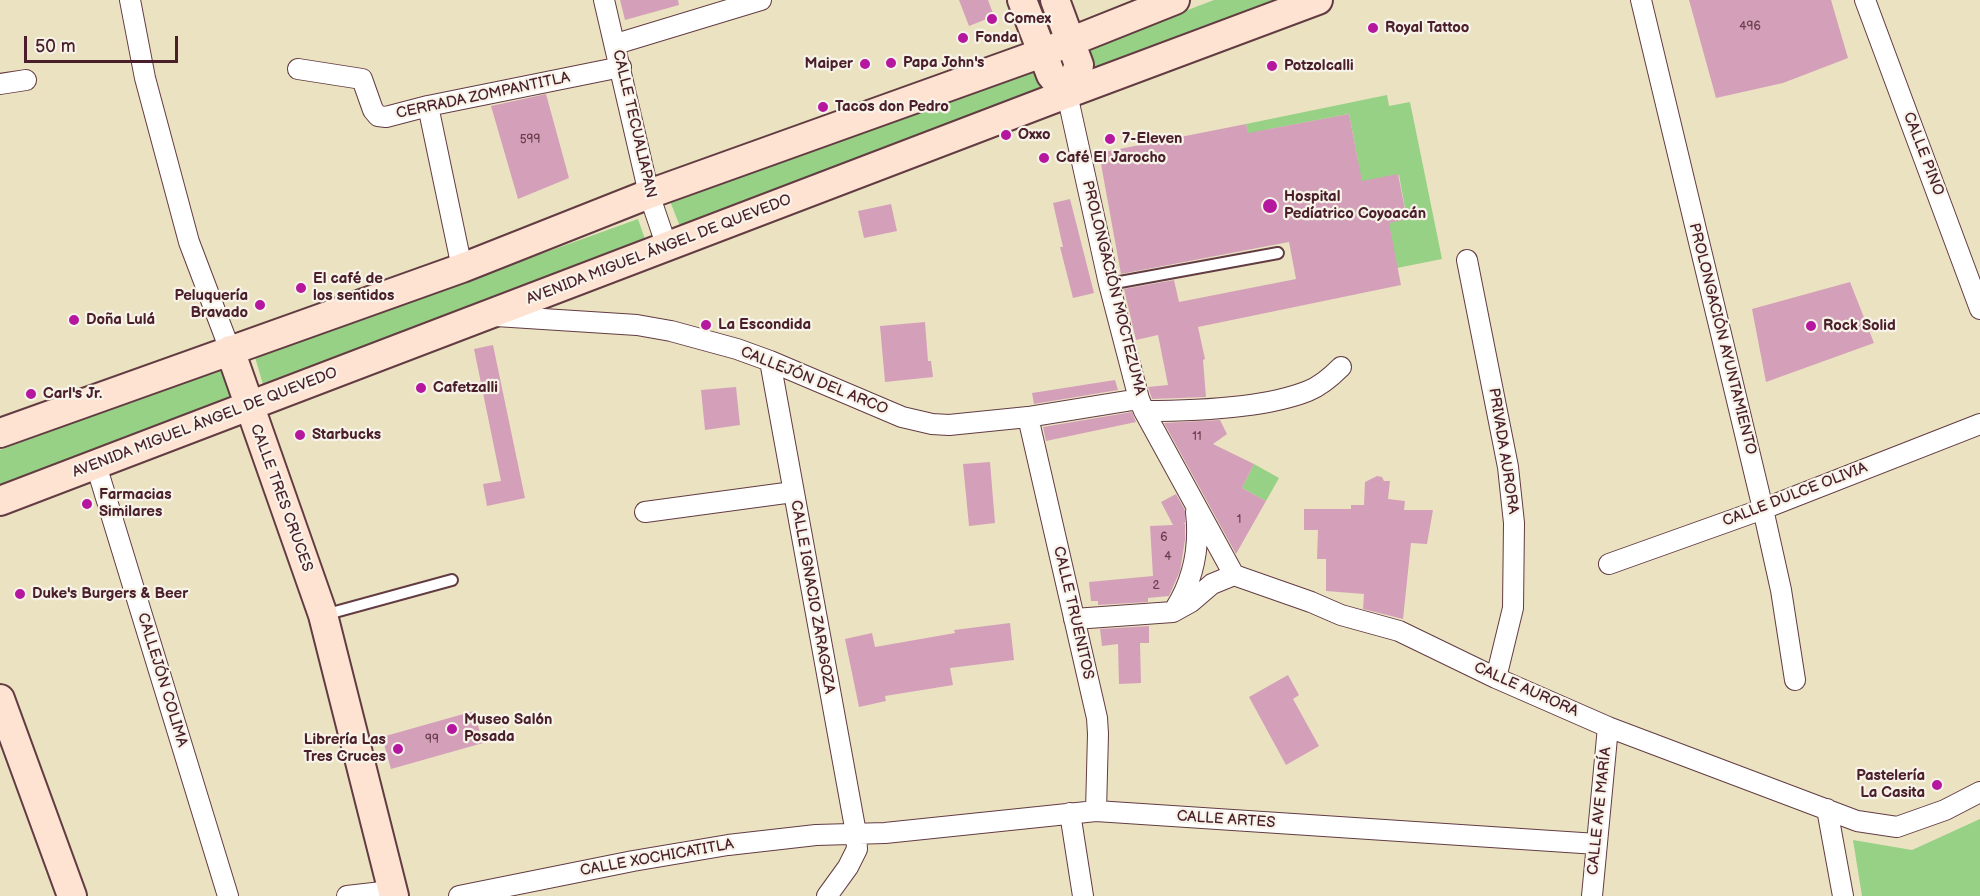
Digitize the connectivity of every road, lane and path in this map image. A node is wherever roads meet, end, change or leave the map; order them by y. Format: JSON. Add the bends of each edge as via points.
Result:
{"nodes":[{"id":1,"x":130,"y":0,"type":"edge"},
{"id":2,"x":604,"y":0,"type":"edge"},
{"id":3,"x":761,"y":0,"type":"edge"},
{"id":4,"x":1022,"y":0,"type":"edge"},
{"id":5,"x":1055,"y":0,"type":"edge"},
{"id":6,"x":1175,"y":0,"type":"edge"},
{"id":7,"x":1318,"y":0,"type":"edge"},
{"id":8,"x":1641,"y":0,"type":"edge"},
{"id":9,"x":1865,"y":0,"type":"edge"},
{"id":10,"x":1071,"y":42,"type":"junction"},
{"id":11,"x":616,"y":44,"type":"junction"},
{"id":12,"x":1042,"y":53,"type":"junction"},
{"id":13,"x":621,"y":68,"type":"junction"},
{"id":14,"x":298,"y":69,"type":"dead end"},
{"id":15,"x":26,"y":80,"type":"dead end"},
{"id":16,"x":0,"y":84,"type":"edge"},
{"id":17,"x":1067,"y":94,"type":"junction"},
{"id":18,"x":428,"y":106,"type":"junction"},
{"id":19,"x":649,"y":194,"type":"junction"},
{"id":20,"x":667,"y":247,"type":"junction"},
{"id":21,"x":1278,"y":253,"type":"dead end"},
{"id":22,"x":1467,"y":260,"type":"dead end"},
{"id":23,"x":462,"y":268,"type":"junction"},
{"id":24,"x":1109,"y":284,"type":"junction"},
{"id":25,"x":1980,"y":309,"type":"edge"},
{"id":26,"x":489,"y":315,"type":"junction"},
{"id":27,"x":230,"y":350,"type":"junction"},
{"id":28,"x":770,"y":361,"type":"junction"},
{"id":29,"x":1341,"y":367,"type":"dead end"},
{"id":30,"x":1142,"y":405,"type":"junction"},
{"id":31,"x":249,"y":407,"type":"junction"},
{"id":32,"x":1028,"y":417,"type":"junction"},
{"id":33,"x":1980,"y":424,"type":"edge"},
{"id":34,"x":1,"y":430,"type":"edge"},
{"id":35,"x":96,"y":465,"type":"junction"},
{"id":36,"x":793,"y":492,"type":"junction"},
{"id":37,"x":0,"y":501,"type":"edge"},
{"id":38,"x":1196,"y":506,"type":"junction"},
{"id":39,"x":1763,"y":509,"type":"junction"},
{"id":40,"x":645,"y":512,"type":"dead end"},
{"id":41,"x":1609,"y":564,"type":"dead end"},
{"id":42,"x":1234,"y":575,"type":"junction"},
{"id":43,"x":452,"y":580,"type":"dead end"},
{"id":44,"x":1173,"y":612,"type":"junction"},
{"id":45,"x":323,"y":615,"type":"junction"},
{"id":46,"x":1074,"y":619,"type":"junction"},
{"id":47,"x":1496,"y":678,"type":"junction"},
{"id":48,"x":1795,"y":680,"type":"dead end"},
{"id":49,"x":0,"y":699,"type":"edge"},
{"id":50,"x":1608,"y":727,"type":"junction"},
{"id":51,"x":1980,"y":792,"type":"edge"},
{"id":52,"x":1827,"y":809,"type":"junction"},
{"id":53,"x":1096,"y":812,"type":"junction"},
{"id":54,"x":1070,"y":813,"type":"junction"},
{"id":55,"x":856,"y":833,"type":"junction"},
{"id":56,"x":1597,"y":844,"type":"junction"},
{"id":57,"x":392,"y":893,"type":"edge"},
{"id":58,"x":72,"y":896,"type":"edge"},
{"id":59,"x":228,"y":896,"type":"edge"},
{"id":60,"x":347,"y":896,"type":"edge"},
{"id":61,"x":459,"y":896,"type":"edge"},
{"id":62,"x":826,"y":896,"type":"edge"},
{"id":63,"x":1083,"y":896,"type":"edge"},
{"id":64,"x":1592,"y":896,"type":"edge"},
{"id":65,"x":1843,"y":896,"type":"edge"}],
"edges":[{"from":1,"to":27,"type":"street","name":"CALLE TRES CRUCES","via":[[145,78],[189,242]]},
{"from":2,"to":11,"type":"street","name":"CALLE TECUALIAPAN"},
{"from":3,"to":11,"type":"street"},
{"from":4,"to":12,"type":"main road"},
{"from":5,"to":10,"type":"main road"},
{"from":6,"to":10,"type":"main road"},
{"from":7,"to":17,"type":"main road","name":"AVENIDA MIGUEL ÁNGEL DE QUEVEDO"},
{"from":8,"to":39,"type":"street","name":"PROLONGACIÓN AYUNTAMIENTO"},
{"from":9,"to":25,"type":"street","name":"CALLE PINO"},
{"from":10,"to":12,"type":"main road"},
{"from":10,"to":17,"type":"main road","via":[[1079,65]]},
{"from":11,"to":13,"type":"street","name":"CALLE TECUALIAPAN"},
{"from":12,"to":17,"type":"main road","via":[[1051,75]]},
{"from":12,"to":19,"type":"main road"},
{"from":13,"to":18,"type":"street","name":"CERRADA ZOMPANTITLA"},
{"from":13,"to":19,"type":"street","name":"CALLE TECUALIAPAN"},
{"from":14,"to":18,"type":"street","name":"CERRADA ZOMPANTITLA","via":[[362,80],[378,116]]},
{"from":15,"to":16,"type":"street"},
{"from":17,"to":20,"type":"main road","name":"AVENIDA MIGUEL ÁNGEL DE QUEVEDO"},
{"from":17,"to":24,"type":"street","name":"PROLONGACIÓN MOCTEZUMA"},
{"from":18,"to":23,"type":"street"},
{"from":19,"to":20,"type":"street","name":"CALLE TECUALIAPAN"},
{"from":19,"to":23,"type":"main road"},
{"from":20,"to":26,"type":"main road","name":"AVENIDA MIGUEL ÁNGEL DE QUEVEDO"},
{"from":21,"to":24,"type":"lane"},
{"from":22,"to":47,"type":"street","name":"PRIVADA AURORA","via":[[1506,456],[1514,522],[1513,608]]},
{"from":23,"to":27,"type":"main road"},
{"from":24,"to":30,"type":"street","name":"PROLONGACIÓN MOCTEZUMA"},
{"from":26,"to":28,"type":"street","name":"CALLEJÓN DEL ARCO","via":[[637,325],[704,340]]},
{"from":26,"to":31,"type":"main road","name":"AVENIDA MIGUEL ÁNGEL DE QUEVEDO"},
{"from":27,"to":31,"type":"main road","name":"CALLE TRES CRUCES"},
{"from":27,"to":34,"type":"main road"},
{"from":28,"to":32,"type":"street","name":"CALLEJÓN DEL ARCO","via":[[916,421],[949,425]]},
{"from":28,"to":36,"type":"street","name":"CALLE IGNACIO ZARAGOZA"},
{"from":29,"to":30,"type":"street","name":"CALLEJÓN DEL ARCO","via":[[1320,385],[1286,398],[1202,410]]},
{"from":30,"to":32,"type":"street","name":"CALLEJÓN DEL ARCO"},
{"from":30,"to":38,"type":"street","name":"PROLONGACIÓN MOCTEZUMA"},
{"from":31,"to":35,"type":"main road","name":"AVENIDA MIGUEL ÁNGEL DE QUEVEDO"},
{"from":31,"to":45,"type":"main road","name":"CALLE TRES CRUCES"},
{"from":32,"to":46,"type":"street","name":"CALLE TRUENITOS"},
{"from":33,"to":39,"type":"street","name":"CALLE DULCE OLIVIA"},
{"from":35,"to":37,"type":"main road","name":"AVENIDA MIGUEL ÁNGEL DE QUEVEDO"},
{"from":35,"to":59,"type":"street","name":"CALLEJÓN COLIMA"},
{"from":36,"to":40,"type":"street"},
{"from":36,"to":55,"type":"street","name":"CALLE IGNACIO ZARAGOZA"},
{"from":38,"to":42,"type":"street","name":"PROLONGACIÓN MOCTEZUMA"},
{"from":38,"to":44,"type":"street","name":"PROLONGACIÓN MOCTEZUMA","via":[[1194,567]]},
{"from":39,"to":41,"type":"street","name":"CALLE DULCE OLIVIA"},
{"from":39,"to":48,"type":"street","name":"PROLONGACIÓN AYUNTAMIENTO"},
{"from":42,"to":44,"type":"street","via":[[1212,584]]},
{"from":42,"to":47,"type":"street","name":"CALLE AURORA","via":[[1341,615],[1399,631]]},
{"from":43,"to":45,"type":"lane"},
{"from":44,"to":46,"type":"street"},
{"from":45,"to":57,"type":"main road","name":"CALLE TRES CRUCES"},
{"from":46,"to":53,"type":"street","name":"CALLE TRUENITOS","via":[[1098,734]]},
{"from":47,"to":50,"type":"street","name":"CALLE AURORA"},
{"from":49,"to":58,"type":"main road"},
{"from":50,"to":52,"type":"street","name":"CALLE AURORA"},
{"from":50,"to":56,"type":"street","name":"CALLE AVE MARÍA"},
{"from":51,"to":52,"type":"street","name":"CALLE AURORA","via":[[1897,827],[1857,821]]},
{"from":52,"to":65,"type":"street"},
{"from":53,"to":54,"type":"street","name":"CALLE ARTES"},
{"from":53,"to":56,"type":"street","name":"CALLE ARTES"},
{"from":54,"to":55,"type":"street","name":"CALLE ARTES"},
{"from":54,"to":63,"type":"street"},
{"from":55,"to":61,"type":"street","name":"CALLE XOCHICATITLA","via":[[681,852]]},
{"from":55,"to":62,"type":"street","via":[[857,849]]},
{"from":56,"to":64,"type":"street","name":"CALLE AVE MARÍA"},
{"from":57,"to":60,"type":"street"}]}
